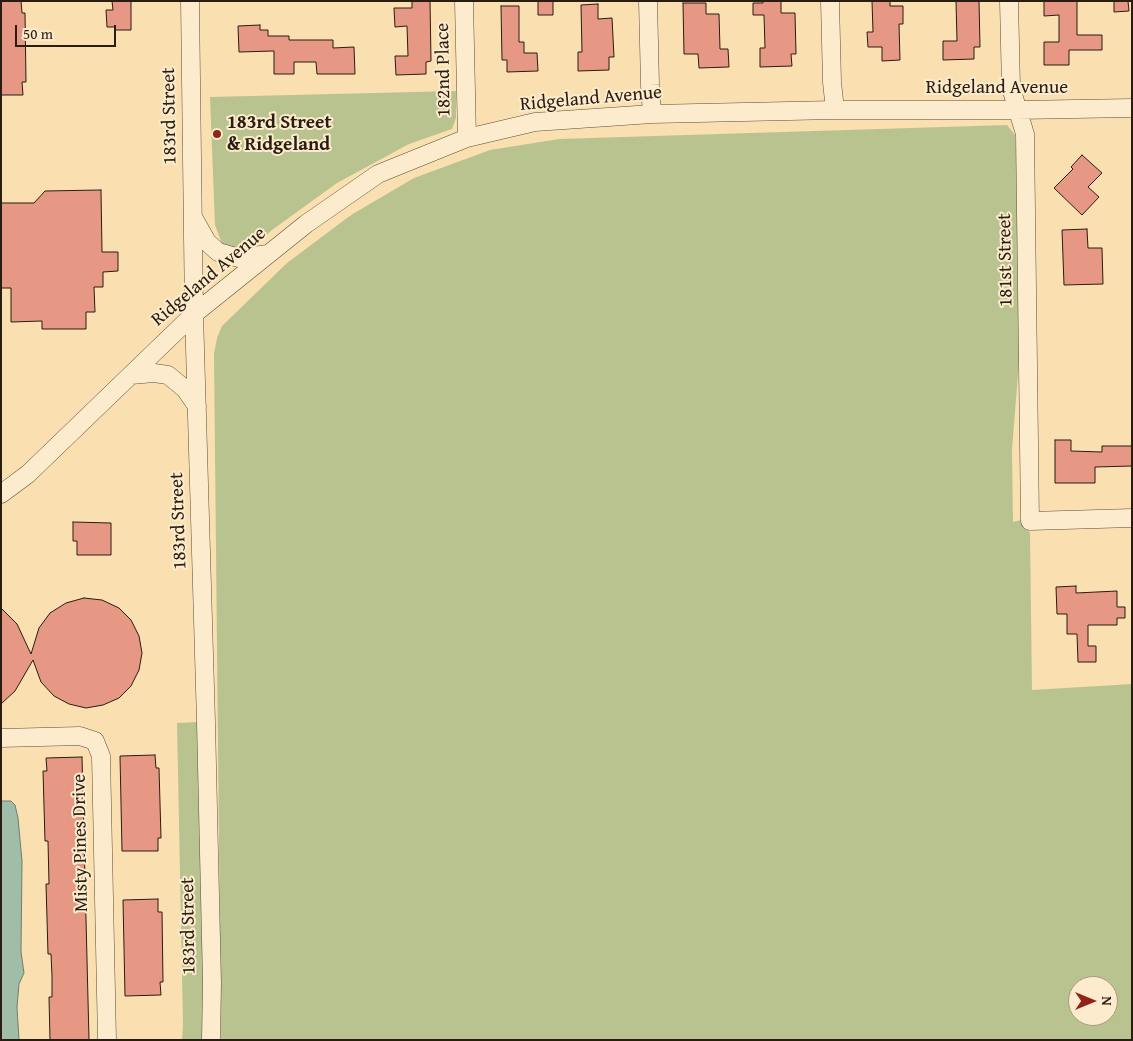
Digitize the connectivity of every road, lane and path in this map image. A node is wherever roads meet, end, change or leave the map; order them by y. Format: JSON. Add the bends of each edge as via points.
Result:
{"nodes":[{"id":1,"x":190,"y":1,"type":"edge"},
{"id":2,"x":464,"y":1,"type":"edge"},
{"id":3,"x":648,"y":1,"type":"edge"},
{"id":4,"x":830,"y":1,"type":"edge"},
{"id":5,"x":1010,"y":1,"type":"edge"},
{"id":6,"x":1132,"y":108,"type":"edge"},
{"id":7,"x":834,"y":110,"type":"junction"},
{"id":8,"x":1018,"y":110,"type":"junction"},
{"id":9,"x":652,"y":114,"type":"junction"},
{"id":10,"x":466,"y":138,"type":"junction"},
{"id":11,"x":193,"y":216,"type":"junction"},
{"id":12,"x":268,"y":254,"type":"junction"},
{"id":13,"x":194,"y":314,"type":"junction"},
{"id":14,"x":131,"y":375,"type":"junction"},
{"id":15,"x":197,"y":406,"type":"junction"},
{"id":16,"x":1,"y":494,"type":"edge"},
{"id":17,"x":1132,"y":518,"type":"edge"},
{"id":18,"x":1,"y":738,"type":"edge"},
{"id":19,"x":107,"y":1040,"type":"edge"},
{"id":20,"x":211,"y":1040,"type":"edge"}],
"edges":[{"from":1,"to":11,"type":"street","name":"183rd Street"},
{"from":2,"to":10,"type":"street","name":"182nd Place"},
{"from":3,"to":9,"type":"street"},
{"from":4,"to":7,"type":"street"},
{"from":5,"to":8,"type":"street","name":"181st Street","via":[[1011,88]]},
{"from":6,"to":8,"type":"street","name":"Ridgeland Avenue"},
{"from":7,"to":8,"type":"street","name":"Ridgeland Avenue"},
{"from":7,"to":9,"type":"street","name":"Ridgeland Avenue"},
{"from":8,"to":17,"type":"street","name":"181st Street","via":[[1025,134],[1030,521]]},
{"from":9,"to":10,"type":"street","name":"Ridgeland Avenue","via":[[535,122]]},
{"from":10,"to":12,"type":"street","name":"Ridgeland Avenue","via":[[378,174]]},
{"from":11,"to":12,"type":"street","via":[[207,242],[218,252],[240,258]]},
{"from":11,"to":13,"type":"street","name":"183rd Street"},
{"from":12,"to":13,"type":"street","name":"Ridgeland Avenue"},
{"from":13,"to":14,"type":"street","name":"Ridgeland Avenue"},
{"from":13,"to":15,"type":"street","name":"183rd Street"},
{"from":14,"to":15,"type":"street","via":[[154,373],[168,376],[185,389]]},
{"from":14,"to":16,"type":"street","name":"Ridgeland Avenue","via":[[28,474]]},
{"from":15,"to":20,"type":"street","name":"183rd Street"},
{"from":18,"to":19,"type":"street","name":"Misty Pines Drive","via":[[80,736],[95,741],[101,756]]}]}
